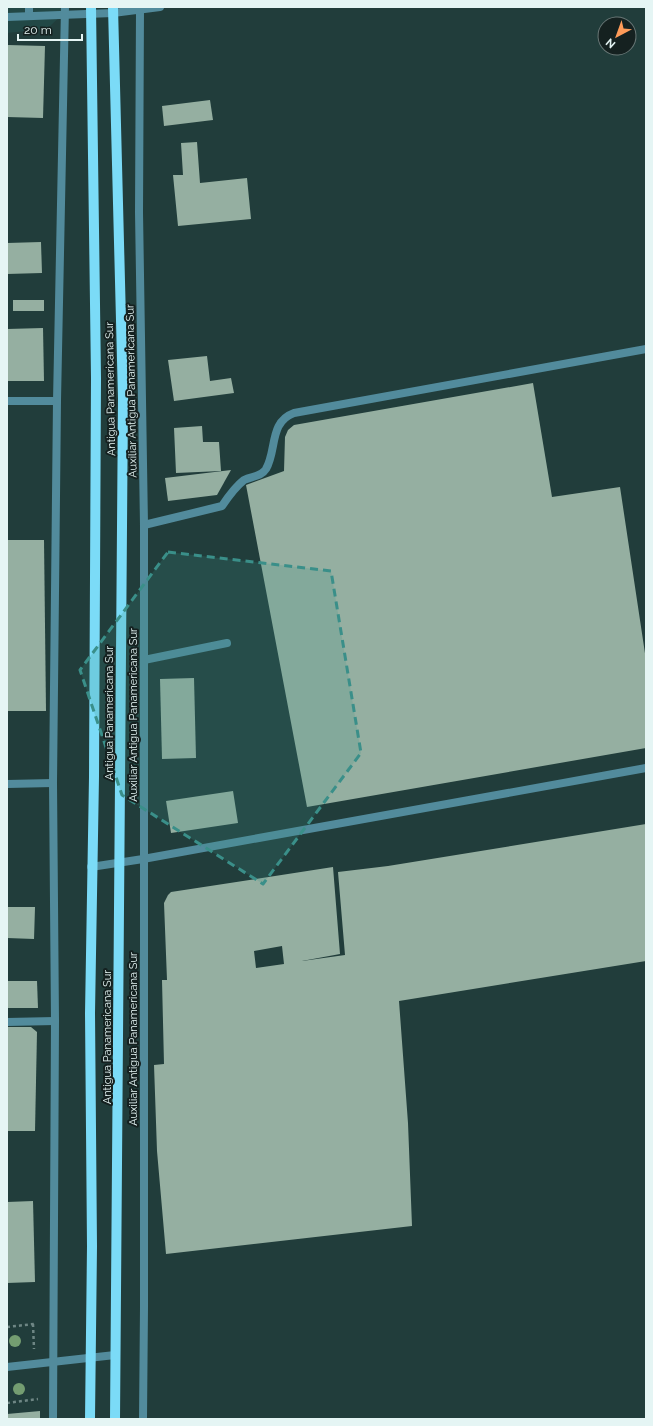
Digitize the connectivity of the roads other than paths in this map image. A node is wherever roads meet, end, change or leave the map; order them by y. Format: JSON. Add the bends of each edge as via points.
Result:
{"nodes":[{"id":1,"x":160,"y":7,"type":"edge"},
{"id":2,"x":65,"y":10,"type":"edge"},
{"id":3,"x":91,"y":10,"type":"edge"},
{"id":4,"x":113,"y":10,"type":"edge"},
{"id":5,"x":140,"y":10,"type":"junction"},
{"id":6,"x":29,"y":11,"type":"edge"},
{"id":7,"x":7,"y":17,"type":"edge"},
{"id":8,"x":646,"y":349,"type":"edge"},
{"id":9,"x":7,"y":401,"type":"edge"},
{"id":10,"x":57,"y":401,"type":"junction"},
{"id":11,"x":144,"y":525,"type":"junction"},
{"id":12,"x":227,"y":643,"type":"dead end"},
{"id":13,"x":144,"y":660,"type":"junction"},
{"id":14,"x":646,"y":768,"type":"edge"},
{"id":15,"x":52,"y":783,"type":"junction"},
{"id":16,"x":7,"y":784,"type":"edge"},
{"id":17,"x":143,"y":859,"type":"junction"},
{"id":18,"x":120,"y":862,"type":"junction"},
{"id":19,"x":91,"y":867,"type":"junction"},
{"id":20,"x":54,"y":1021,"type":"junction"},
{"id":21,"x":7,"y":1022,"type":"edge"},
{"id":22,"x":115,"y":1355,"type":"junction"},
{"id":23,"x":90,"y":1357,"type":"junction"},
{"id":24,"x":53,"y":1362,"type":"junction"},
{"id":25,"x":7,"y":1367,"type":"edge"},
{"id":26,"x":53,"y":1419,"type":"edge"},
{"id":27,"x":90,"y":1419,"type":"edge"},
{"id":28,"x":115,"y":1419,"type":"edge"},
{"id":29,"x":143,"y":1419,"type":"edge"}],
"edges":[{"from":1,"to":5,"type":"street"},
{"from":2,"to":3,"type":"street"},
{"from":2,"to":6,"type":"street"},
{"from":2,"to":10,"type":"street"},
{"from":3,"to":4,"type":"street"},
{"from":3,"to":19,"type":"main road","name":"Antigua Panamericana Sur","via":[[96,386]]},
{"from":4,"to":5,"type":"street"},
{"from":4,"to":18,"type":"main road","name":"Antigua Panamericana Sur","via":[[123,398]]},
{"from":5,"to":11,"type":"street","name":"Auxiliar Antigua Panamericana Sur","via":[[138,212]]},
{"from":6,"to":7,"type":"street"},
{"from":8,"to":11,"type":"street","via":[[290,414],[278,426],[266,468],[261,475],[245,480],[222,506]]},
{"from":9,"to":10,"type":"street"},
{"from":10,"to":15,"type":"street"},
{"from":11,"to":13,"type":"street","name":"Auxiliar Antigua Panamericana Sur"},
{"from":12,"to":13,"type":"street"},
{"from":13,"to":17,"type":"street","name":"Auxiliar Antigua Panamericana Sur"},
{"from":14,"to":17,"type":"street"},
{"from":15,"to":16,"type":"street"},
{"from":15,"to":20,"type":"street"},
{"from":17,"to":18,"type":"street"},
{"from":17,"to":29,"type":"street","name":"Auxiliar Antigua Panamericana Sur"},
{"from":18,"to":19,"type":"street"},
{"from":18,"to":22,"type":"main road","name":"Antigua Panamericana Sur"},
{"from":19,"to":23,"type":"main road","name":"Antigua Panamericana Sur"},
{"from":20,"to":21,"type":"street"},
{"from":20,"to":24,"type":"street"},
{"from":22,"to":23,"type":"street"},
{"from":22,"to":28,"type":"main road","name":"Antigua Panamericana Sur"},
{"from":23,"to":24,"type":"street"},
{"from":23,"to":27,"type":"main road","name":"Antigua Panamericana Sur"},
{"from":24,"to":25,"type":"street"},
{"from":24,"to":26,"type":"street"}]}
